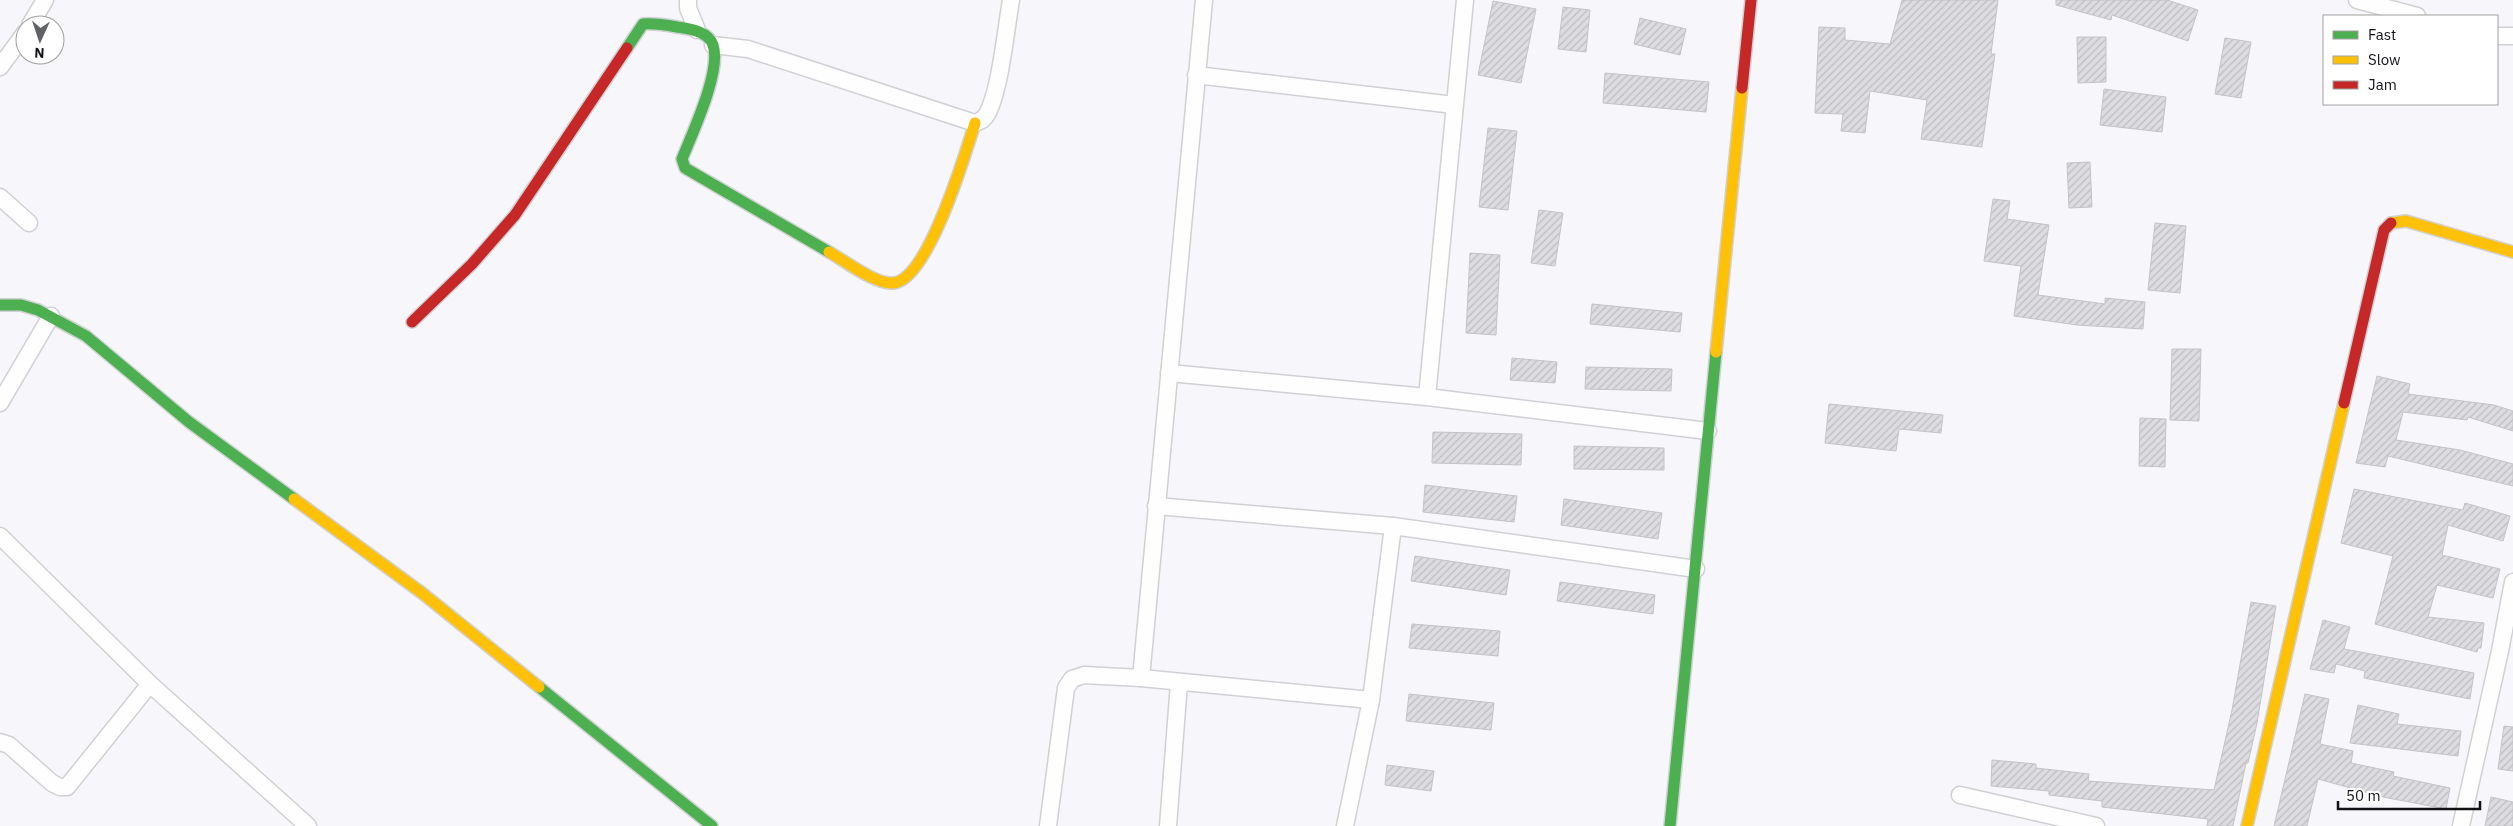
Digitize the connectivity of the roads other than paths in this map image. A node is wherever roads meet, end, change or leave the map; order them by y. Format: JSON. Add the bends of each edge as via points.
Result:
{"nodes":[{"id":1,"x":45,"y":0,"type":"edge"},
{"id":2,"x":688,"y":0,"type":"edge"},
{"id":3,"x":1011,"y":0,"type":"edge"},
{"id":4,"x":1204,"y":0,"type":"edge"},
{"id":5,"x":1465,"y":0,"type":"edge"},
{"id":6,"x":1751,"y":0,"type":"edge"},
{"id":7,"x":2358,"y":0,"type":"edge"},
{"id":8,"x":36,"y":15,"type":"edge"},
{"id":9,"x":2414,"y":15,"type":"edge"},
{"id":10,"x":697,"y":30,"type":"junction"},
{"id":11,"x":2498,"y":36,"type":"edge"},
{"id":12,"x":2513,"y":36,"type":"edge"},
{"id":13,"x":713,"y":45,"type":"junction"},
{"id":14,"x":15,"y":47,"type":"edge"},
{"id":15,"x":0,"y":67,"type":"edge"},
{"id":16,"x":1196,"y":75,"type":"junction"},
{"id":17,"x":1454,"y":105,"type":"junction"},
{"id":18,"x":975,"y":123,"type":"junction"},
{"id":19,"x":0,"y":198,"type":"edge"},
{"id":20,"x":29,"y":223,"type":"dead end"},
{"id":21,"x":2513,"y":252,"type":"edge"},
{"id":22,"x":0,"y":305,"type":"edge"},
{"id":23,"x":51,"y":316,"type":"junction"},
{"id":24,"x":412,"y":322,"type":"dead end"},
{"id":25,"x":1168,"y":373,"type":"junction"},
{"id":26,"x":1427,"y":397,"type":"junction"},
{"id":27,"x":0,"y":403,"type":"edge"},
{"id":28,"x":1708,"y":431,"type":"junction"},
{"id":29,"x":1156,"y":506,"type":"junction"},
{"id":30,"x":1393,"y":526,"type":"junction"},
{"id":31,"x":0,"y":536,"type":"edge"},
{"id":32,"x":1696,"y":569,"type":"junction"},
{"id":33,"x":2513,"y":582,"type":"edge"},
{"id":34,"x":1141,"y":678,"type":"junction"},
{"id":35,"x":1179,"y":683,"type":"junction"},
{"id":36,"x":150,"y":684,"type":"junction"},
{"id":37,"x":1371,"y":700,"type":"junction"},
{"id":38,"x":0,"y":742,"type":"edge"},
{"id":39,"x":1960,"y":794,"type":"dead end"},
{"id":40,"x":308,"y":826,"type":"edge"},
{"id":41,"x":712,"y":826,"type":"edge"},
{"id":42,"x":1048,"y":826,"type":"edge"},
{"id":43,"x":1168,"y":826,"type":"edge"},
{"id":44,"x":1345,"y":826,"type":"edge"},
{"id":45,"x":1670,"y":826,"type":"edge"},
{"id":46,"x":2096,"y":826,"type":"edge"},
{"id":47,"x":2247,"y":826,"type":"edge"},
{"id":48,"x":2461,"y":826,"type":"edge"}],
"edges":[{"from":1,"to":8,"type":"street"},
{"from":2,"to":10,"type":"street"},
{"from":3,"to":18,"type":"street","via":[[993,97],[988,114]]},
{"from":4,"to":16,"type":"street"},
{"from":5,"to":17,"type":"street"},
{"from":6,"to":28,"type":"street"},
{"from":7,"to":9,"type":"street"},
{"from":10,"to":13,"type":"street"},
{"from":10,"to":24,"type":"street","via":[[643,24],[514,215],[472,264]]},
{"from":11,"to":12,"type":"street"},
{"from":13,"to":18,"type":"street","via":[[748,49]]},
{"from":13,"to":18,"type":"street","via":[[714,61],[701,118],[683,155],[683,164],[694,175],[877,280],[890,284],[902,280],[911,271],[932,240]]},
{"from":14,"to":15,"type":"street"},
{"from":16,"to":17,"type":"street"},
{"from":16,"to":25,"type":"street"},
{"from":17,"to":26,"type":"street"},
{"from":19,"to":20,"type":"street"},
{"from":21,"to":47,"type":"street","via":[[2406,221],[2393,222],[2384,230]]},
{"from":22,"to":23,"type":"street","via":[[21,305]]},
{"from":23,"to":27,"type":"street"},
{"from":23,"to":41,"type":"street","via":[[108,352],[189,422],[422,593]]},
{"from":25,"to":26,"type":"street"},
{"from":25,"to":29,"type":"street"},
{"from":26,"to":28,"type":"street"},
{"from":28,"to":32,"type":"street"},
{"from":29,"to":30,"type":"street"},
{"from":29,"to":34,"type":"street"},
{"from":30,"to":32,"type":"street"},
{"from":30,"to":37,"type":"street"},
{"from":31,"to":36,"type":"street"},
{"from":32,"to":45,"type":"street"},
{"from":33,"to":48,"type":"street"},
{"from":34,"to":35,"type":"street"},
{"from":34,"to":42,"type":"street","via":[[1084,675],[1072,679],[1066,688]]},
{"from":35,"to":37,"type":"street"},
{"from":35,"to":43,"type":"street"},
{"from":36,"to":38,"type":"street","via":[[67,787],[52,783],[10,745]]},
{"from":36,"to":40,"type":"street"},
{"from":37,"to":44,"type":"street"},
{"from":39,"to":46,"type":"street"}]}
